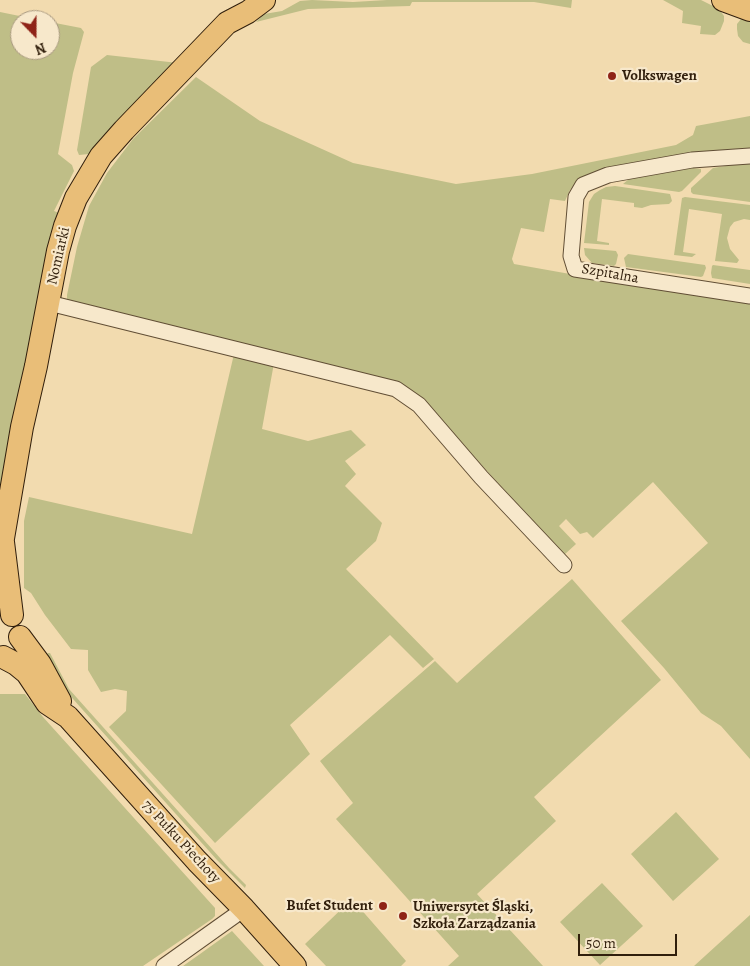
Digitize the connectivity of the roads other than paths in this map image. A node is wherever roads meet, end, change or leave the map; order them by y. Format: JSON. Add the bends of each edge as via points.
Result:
{"nodes":[{"id":1,"x":238,"y":0,"type":"edge"},
{"id":2,"x":264,"y":0,"type":"edge"},
{"id":3,"x":723,"y":0,"type":"edge"},
{"id":4,"x":750,"y":10,"type":"edge"},
{"id":5,"x":227,"y":23,"type":"junction"},
{"id":6,"x":750,"y":156,"type":"edge"},
{"id":7,"x":750,"y":296,"type":"edge"},
{"id":8,"x":49,"y":303,"type":"junction"},
{"id":9,"x":1,"y":549,"type":"edge"},
{"id":10,"x":564,"y":564,"type":"dead end"},
{"id":11,"x":6,"y":612,"type":"edge"},
{"id":12,"x":20,"y":637,"type":"junction"},
{"id":13,"x":1,"y":657,"type":"edge"},
{"id":14,"x":68,"y":717,"type":"junction"},
{"id":15,"x":244,"y":909,"type":"junction"},
{"id":16,"x":164,"y":966,"type":"edge"},
{"id":17,"x":295,"y":966,"type":"edge"}],
"edges":[{"from":1,"to":5,"type":"main road","name":"Nomiarki"},
{"from":2,"to":5,"type":"main road","name":"Nomiarki"},
{"from":3,"to":4,"type":"main road"},
{"from":5,"to":8,"type":"main road","name":"Nomiarki","via":[[124,130],[91,171],[65,226]]},
{"from":6,"to":7,"type":"street","name":"Szpitalna","via":[[692,160],[608,175],[583,185],[576,197],[571,256],[575,269]]},
{"from":8,"to":9,"type":"main road","name":"Nomiarki","via":[[22,427]]},
{"from":8,"to":10,"type":"street","via":[[396,389],[419,405],[481,477]]},
{"from":9,"to":11,"type":"main road","name":"Nomiarki"},
{"from":11,"to":12,"type":"main road","name":"Nomiarki","via":[[18,621]]},
{"from":12,"to":13,"type":"main road","via":[[16,647]]},
{"from":12,"to":14,"type":"main road","name":"75 Pułku Piechoty","via":[[40,664]]},
{"from":13,"to":14,"type":"main road","name":"75 Pułku Piechoty","via":[[27,673],[48,703]]},
{"from":14,"to":15,"type":"main road","name":"75 Pułku Piechoty"},
{"from":15,"to":16,"type":"street"},
{"from":15,"to":17,"type":"main road","name":"75 Pułku Piechoty"}]}
